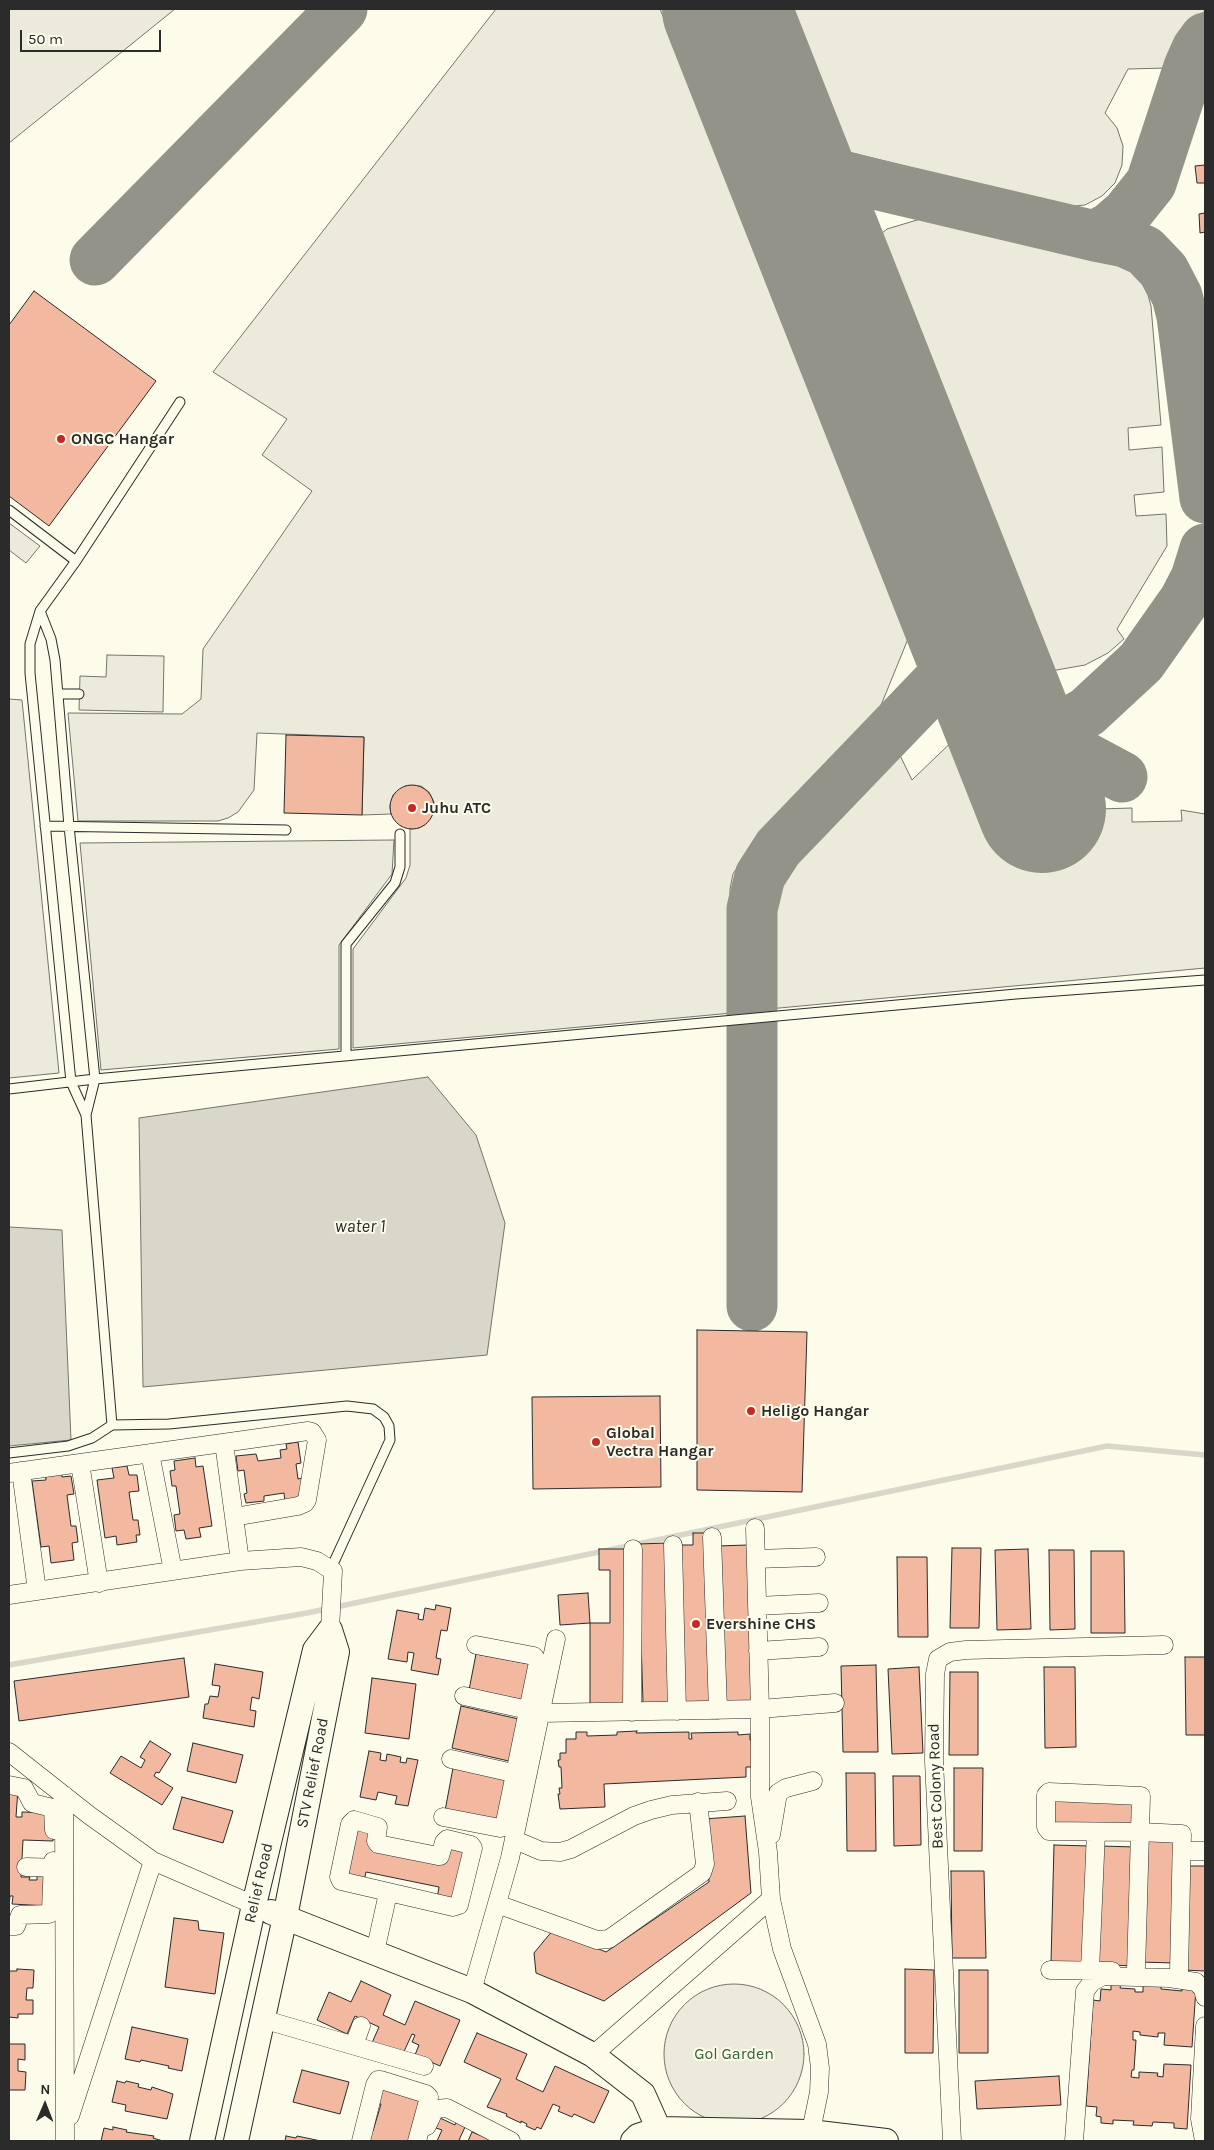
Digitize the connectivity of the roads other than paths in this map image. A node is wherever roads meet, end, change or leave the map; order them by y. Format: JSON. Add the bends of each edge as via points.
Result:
{"nodes":[{"id":1,"x":180,"y":402,"type":"dead end"},
{"id":2,"x":9,"y":510,"type":"edge"},
{"id":3,"x":76,"y":561,"type":"junction"},
{"id":4,"x":40,"y":611,"type":"junction"},
{"id":5,"x":58,"y":694,"type":"junction"},
{"id":6,"x":80,"y":694,"type":"dead end"},
{"id":7,"x":44,"y":826,"type":"junction"},
{"id":8,"x":69,"y":826,"type":"junction"},
{"id":9,"x":286,"y":830,"type":"dead end"},
{"id":10,"x":400,"y":834,"type":"dead end"},
{"id":11,"x":1205,"y":980,"type":"edge"},
{"id":12,"x":346,"y":1056,"type":"junction"},
{"id":13,"x":95,"y":1079,"type":"junction"},
{"id":14,"x":71,"y":1082,"type":"junction"},
{"id":15,"x":9,"y":1089,"type":"edge"},
{"id":16,"x":86,"y":1115,"type":"junction"},
{"id":17,"x":112,"y":1425,"type":"junction"},
{"id":18,"x":224,"y":1443,"type":"junction"},
{"id":19,"x":9,"y":1453,"type":"edge"},
{"id":20,"x":150,"y":1453,"type":"junction"},
{"id":21,"x":80,"y":1463,"type":"junction"},
{"id":22,"x":15,"y":1472,"type":"edge"},
{"id":23,"x":234,"y":1517,"type":"junction"},
{"id":24,"x":755,"y":1528,"type":"dead end"},
{"id":25,"x":712,"y":1537,"type":"dead end"},
{"id":26,"x":673,"y":1545,"type":"dead end"},
{"id":27,"x":633,"y":1550,"type":"dead end"},
{"id":28,"x":816,"y":1557,"type":"dead end"},
{"id":29,"x":756,"y":1559,"type":"junction"},
{"id":30,"x":240,"y":1561,"type":"junction"},
{"id":31,"x":173,"y":1571,"type":"junction"},
{"id":32,"x":333,"y":1576,"type":"junction"},
{"id":33,"x":99,"y":1583,"type":"junction"},
{"id":34,"x":37,"y":1591,"type":"junction"},
{"id":35,"x":9,"y":1595,"type":"edge"},
{"id":36,"x":819,"y":1603,"type":"dead end"},
{"id":37,"x":757,"y":1606,"type":"junction"},
{"id":38,"x":331,"y":1626,"type":"junction"},
{"id":39,"x":556,"y":1639,"type":"dead end"},
{"id":40,"x":476,"y":1645,"type":"dead end"},
{"id":41,"x":1164,"y":1645,"type":"dead end"},
{"id":42,"x":819,"y":1647,"type":"dead end"},
{"id":43,"x":758,"y":1651,"type":"junction"},
{"id":44,"x":464,"y":1696,"type":"dead end"},
{"id":45,"x":835,"y":1703,"type":"dead end"},
{"id":46,"x":760,"y":1709,"type":"junction"},
{"id":47,"x":718,"y":1710,"type":"junction"},
{"id":48,"x":677,"y":1711,"type":"junction"},
{"id":49,"x":535,"y":1712,"type":"junction"},
{"id":50,"x":632,"y":1712,"type":"junction"},
{"id":51,"x":295,"y":1734,"type":"junction"},
{"id":52,"x":320,"y":1738,"type":"junction"},
{"id":53,"x":9,"y":1752,"type":"edge"},
{"id":54,"x":451,"y":1759,"type":"dead end"},
{"id":55,"x":522,"y":1775,"type":"junction"},
{"id":56,"x":813,"y":1781,"type":"dead end"},
{"id":57,"x":9,"y":1785,"type":"edge"},
{"id":58,"x":64,"y":1795,"type":"junction"},
{"id":59,"x":727,"y":1801,"type":"dead end"},
{"id":60,"x":695,"y":1807,"type":"junction"},
{"id":61,"x":443,"y":1817,"type":"dead end"},
{"id":62,"x":1096,"y":1832,"type":"junction"},
{"id":63,"x":1140,"y":1832,"type":"junction"},
{"id":64,"x":514,"y":1840,"type":"junction"},
{"id":65,"x":1182,"y":1851,"type":"junction"},
{"id":66,"x":1205,"y":1851,"type":"edge"},
{"id":67,"x":768,"y":1852,"type":"junction"},
{"id":68,"x":153,"y":1861,"type":"junction"},
{"id":69,"x":26,"y":1867,"type":"dead end"},
{"id":70,"x":59,"y":1868,"type":"junction"},
{"id":71,"x":388,"y":1893,"type":"junction"},
{"id":72,"x":771,"y":1899,"type":"junction"},
{"id":73,"x":498,"y":1901,"type":"junction"},
{"id":74,"x":254,"y":1905,"type":"junction"},
{"id":75,"x":546,"y":1913,"type":"dead end"},
{"id":76,"x":285,"y":1917,"type":"junction"},
{"id":77,"x":9,"y":1926,"type":"edge"},
{"id":78,"x":375,"y":1952,"type":"junction"},
{"id":79,"x":1050,"y":1970,"type":"dead end"},
{"id":80,"x":1090,"y":1970,"type":"junction"},
{"id":81,"x":1136,"y":1971,"type":"junction"},
{"id":82,"x":1179,"y":1972,"type":"junction"},
{"id":83,"x":1205,"y":1973,"type":"edge"},
{"id":84,"x":472,"y":1991,"type":"junction"},
{"id":85,"x":1205,"y":1997,"type":"edge"},
{"id":86,"x":262,"y":2018,"type":"junction"},
{"id":87,"x":361,"y":2026,"type":"dead end"},
{"id":88,"x":1205,"y":2026,"type":"edge"},
{"id":89,"x":354,"y":2045,"type":"junction"},
{"id":90,"x":593,"y":2055,"type":"junction"},
{"id":91,"x":424,"y":2066,"type":"dead end"},
{"id":92,"x":662,"y":2135,"type":"edge"},
{"id":93,"x":65,"y":2136,"type":"edge"},
{"id":94,"x":809,"y":2137,"type":"edge"},
{"id":95,"x":202,"y":2141,"type":"edge"},
{"id":96,"x":236,"y":2141,"type":"edge"},
{"id":97,"x":361,"y":2141,"type":"edge"},
{"id":98,"x":417,"y":2141,"type":"edge"},
{"id":99,"x":423,"y":2141,"type":"edge"},
{"id":100,"x":511,"y":2141,"type":"edge"},
{"id":101,"x":633,"y":2141,"type":"edge"},
{"id":102,"x":886,"y":2141,"type":"edge"},
{"id":103,"x":952,"y":2141,"type":"edge"},
{"id":104,"x":1074,"y":2141,"type":"edge"},
{"id":105,"x":1204,"y":2141,"type":"edge"}],
"edges":[{"from":1,"to":3,"type":"lane"},
{"from":2,"to":3,"type":"lane"},
{"from":3,"to":4,"type":"lane"},
{"from":4,"to":5,"type":"lane","via":[[51,639]]},
{"from":4,"to":7,"type":"lane","via":[[30,644],[30,672]]},
{"from":5,"to":6,"type":"lane"},
{"from":5,"to":8,"type":"lane"},
{"from":7,"to":8,"type":"lane"},
{"from":7,"to":14,"type":"lane"},
{"from":8,"to":9,"type":"lane"},
{"from":8,"to":13,"type":"lane"},
{"from":10,"to":12,"type":"lane","via":[[400,867],[395,883],[346,944]]},
{"from":11,"to":12,"type":"lane","via":[[1016,994]]},
{"from":12,"to":13,"type":"lane"},
{"from":13,"to":14,"type":"lane"},
{"from":13,"to":16,"type":"lane"},
{"from":14,"to":15,"type":"lane"},
{"from":14,"to":16,"type":"lane"},
{"from":16,"to":17,"type":"lane"},
{"from":17,"to":19,"type":"lane","via":[[92,1438],[68,1446]]},
{"from":17,"to":32,"type":"lane","via":[[169,1424],[348,1406],[373,1409],[384,1417],[389,1426],[390,1440],[334,1562]]},
{"from":18,"to":20,"type":"street"},
{"from":18,"to":23,"type":"street"},
{"from":18,"to":23,"type":"street","via":[[308,1431],[317,1440],[305,1503]]},
{"from":20,"to":21,"type":"street"},
{"from":20,"to":31,"type":"street"},
{"from":21,"to":22,"type":"street"},
{"from":21,"to":33,"type":"street"},
{"from":22,"to":34,"type":"street"},
{"from":23,"to":30,"type":"street"},
{"from":24,"to":29,"type":"street"},
{"from":25,"to":47,"type":"street"},
{"from":26,"to":48,"type":"street"},
{"from":27,"to":50,"type":"street"},
{"from":28,"to":29,"type":"street"},
{"from":29,"to":37,"type":"street"},
{"from":30,"to":31,"type":"street"},
{"from":30,"to":32,"type":"street","via":[[300,1557],[317,1561]]},
{"from":31,"to":33,"type":"street"},
{"from":32,"to":38,"type":"street"},
{"from":33,"to":34,"type":"street"},
{"from":34,"to":35,"type":"street"},
{"from":36,"to":37,"type":"street"},
{"from":37,"to":43,"type":"street"},
{"from":38,"to":51,"type":"street","name":"Relief Road","via":[[315,1650]]},
{"from":38,"to":52,"type":"street","name":"STV Relief Road","via":[[337,1652]]},
{"from":39,"to":49,"type":"street"},
{"from":40,"to":49,"type":"street","via":[[536,1657]]},
{"from":41,"to":103,"type":"street","name":"Best Colony Road","via":[[966,1650],[950,1652],[938,1659],[934,1761]]},
{"from":42,"to":43,"type":"street"},
{"from":43,"to":46,"type":"street"},
{"from":44,"to":49,"type":"street"},
{"from":45,"to":46,"type":"street"},
{"from":46,"to":47,"type":"street"},
{"from":46,"to":67,"type":"street","via":[[760,1797]]},
{"from":47,"to":48,"type":"street"},
{"from":48,"to":50,"type":"street"},
{"from":49,"to":50,"type":"street"},
{"from":49,"to":55,"type":"street"},
{"from":51,"to":52,"type":"street"},
{"from":51,"to":74,"type":"street","name":"Relief Road"},
{"from":52,"to":76,"type":"street","name":"STV Relief Road"},
{"from":53,"to":58,"type":"street"},
{"from":54,"to":55,"type":"street"},
{"from":55,"to":61,"type":"street","via":[[504,1827]]},
{"from":55,"to":64,"type":"street"},
{"from":56,"to":67,"type":"street","via":[[786,1788],[778,1794]]},
{"from":57,"to":70,"type":"street","via":[[22,1786],[32,1803],[53,1808]]},
{"from":58,"to":68,"type":"street"},
{"from":58,"to":70,"type":"street"},
{"from":59,"to":60,"type":"street"},
{"from":60,"to":64,"type":"street","via":[[651,1810],[560,1852],[541,1851]]},
{"from":60,"to":73,"type":"street","via":[[705,1864],[702,1873],[609,1939],[597,1940]]},
{"from":62,"to":63,"type":"street"},
{"from":62,"to":63,"type":"street","via":[[1046,1829],[1047,1793],[1141,1796]]},
{"from":62,"to":80,"type":"street"},
{"from":63,"to":65,"type":"street","via":[[1181,1833]]},
{"from":63,"to":81,"type":"street"},
{"from":64,"to":73,"type":"street"},
{"from":65,"to":66,"type":"street"},
{"from":65,"to":82,"type":"street"},
{"from":67,"to":72,"type":"street"},
{"from":68,"to":74,"type":"street"},
{"from":68,"to":93,"type":"street"},
{"from":69,"to":70,"type":"street"},
{"from":70,"to":77,"type":"street","via":[[49,1914],[20,1915],[16,1926]]},
{"from":70,"to":93,"type":"street"},
{"from":71,"to":71,"type":"street","via":[[339,1879],[352,1821],[378,1826],[378,1844],[438,1856],[447,1839],[471,1845],[458,1906]]},
{"from":71,"to":78,"type":"street"},
{"from":72,"to":90,"type":"street"},
{"from":72,"to":94,"type":"street","via":[[782,1950],[817,2044],[819,2092]]},
{"from":73,"to":75,"type":"street"},
{"from":73,"to":84,"type":"street"},
{"from":74,"to":76,"type":"street"},
{"from":74,"to":95,"type":"street","name":"Relief Road"},
{"from":76,"to":78,"type":"street"},
{"from":76,"to":86,"type":"street","name":"Relief Road"},
{"from":78,"to":84,"type":"street"},
{"from":79,"to":80,"type":"street"},
{"from":80,"to":81,"type":"street"},
{"from":81,"to":82,"type":"street"},
{"from":82,"to":83,"type":"street"},
{"from":84,"to":90,"type":"street"},
{"from":85,"to":104,"type":"street","via":[[1196,1982],[1169,1978],[1103,1976],[1092,1982],[1085,1991]]},
{"from":86,"to":89,"type":"street"},
{"from":86,"to":96,"type":"street","name":"Relief Road"},
{"from":87,"to":89,"type":"street"},
{"from":88,"to":105,"type":"street","via":[[1200,2119]]},
{"from":89,"to":91,"type":"street"},
{"from":90,"to":92,"type":"street","via":[[644,2094]]},
{"from":92,"to":94,"type":"street"},
{"from":92,"to":101,"type":"street","via":[[638,2136]]},
{"from":94,"to":102,"type":"street"},
{"from":97,"to":98,"type":"street","via":[[375,2085],[381,2080],[429,2097]]},
{"from":99,"to":100,"type":"street","via":[[431,2114],[441,2108],[448,2108]]}]}
